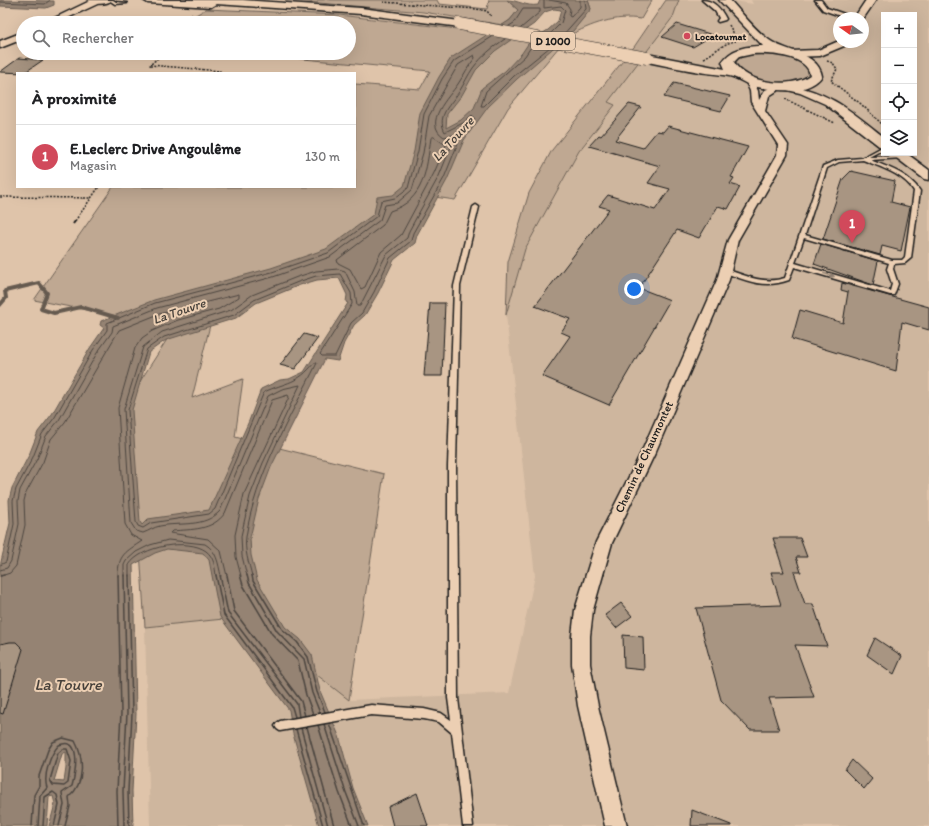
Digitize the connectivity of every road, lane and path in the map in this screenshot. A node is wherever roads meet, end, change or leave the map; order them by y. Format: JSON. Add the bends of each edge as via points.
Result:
{"nodes":[{"id":1,"x":83,"y":0,"type":"edge"},
{"id":2,"x":93,"y":0,"type":"edge"},
{"id":3,"x":101,"y":0,"type":"edge"},
{"id":4,"x":107,"y":0,"type":"edge"},
{"id":5,"x":111,"y":0,"type":"edge"},
{"id":6,"x":148,"y":0,"type":"edge"},
{"id":7,"x":196,"y":0,"type":"edge"},
{"id":8,"x":705,"y":0,"type":"edge"},
{"id":9,"x":723,"y":0,"type":"edge"},
{"id":10,"x":818,"y":0,"type":"edge"},
{"id":11,"x":871,"y":0,"type":"edge"},
{"id":12,"x":381,"y":2,"type":"dead end"},
{"id":13,"x":126,"y":4,"type":"dead end"},
{"id":14,"x":318,"y":9,"type":"junction"},
{"id":15,"x":834,"y":12,"type":"edge"},
{"id":16,"x":863,"y":12,"type":"edge"},
{"id":17,"x":67,"y":14,"type":"junction"},
{"id":18,"x":63,"y":16,"type":"edge"},
{"id":19,"x":495,"y":20,"type":"dead end"},
{"id":20,"x":722,"y":20,"type":"joint"},
{"id":21,"x":16,"y":38,"type":"edge"},
{"id":22,"x":742,"y":42,"type":"junction"},
{"id":23,"x":0,"y":45,"type":"edge"},
{"id":24,"x":833,"y":47,"type":"edge"},
{"id":25,"x":837,"y":48,"type":"edge"},
{"id":26,"x":787,"y":53,"type":"junction"},
{"id":27,"x":647,"y":58,"type":"junction"},
{"id":28,"x":729,"y":59,"type":"junction"},
{"id":29,"x":822,"y":59,"type":"junction"},
{"id":30,"x":155,"y":60,"type":"edge"},
{"id":31,"x":707,"y":62,"type":"junction"},
{"id":32,"x":219,"y":72,"type":"edge"},
{"id":33,"x":736,"y":74,"type":"junction"},
{"id":34,"x":814,"y":74,"type":"junction"},
{"id":35,"x":749,"y":80,"type":"junction"},
{"id":36,"x":783,"y":87,"type":"junction"},
{"id":37,"x":767,"y":93,"type":"junction"},
{"id":38,"x":793,"y":102,"type":"dead end"},
{"id":39,"x":761,"y":110,"type":"junction"},
{"id":40,"x":881,"y":123,"type":"edge"},
{"id":41,"x":881,"y":131,"type":"edge"},
{"id":42,"x":881,"y":140,"type":"edge"},
{"id":43,"x":881,"y":149,"type":"edge"},
{"id":44,"x":887,"y":156,"type":"edge"},
{"id":45,"x":905,"y":156,"type":"edge"},
{"id":46,"x":907,"y":156,"type":"edge"},
{"id":47,"x":863,"y":159,"type":"junction"},
{"id":48,"x":929,"y":166,"type":"edge"},
{"id":49,"x":929,"y":176,"type":"edge"},
{"id":50,"x":98,"y":188,"type":"edge"},
{"id":51,"x":0,"y":197,"type":"edge"},
{"id":52,"x":91,"y":198,"type":"junction"},
{"id":53,"x":476,"y":207,"type":"dead end"},
{"id":54,"x":73,"y":224,"type":"dead end"},
{"id":55,"x":802,"y":236,"type":"junction"},
{"id":56,"x":892,"y":262,"type":"junction"},
{"id":57,"x":792,"y":264,"type":"junction"},
{"id":58,"x":725,"y":271,"type":"junction"},
{"id":59,"x":280,"y":726,"type":"dead end"},
{"id":60,"x":457,"y":731,"type":"junction"},
{"id":61,"x":468,"y":826,"type":"edge"},
{"id":62,"x":616,"y":826,"type":"edge"}],
"edges":[{"from":1,"to":17,"type":"street"},
{"from":2,"to":3,"type":"main road"},
{"from":3,"to":4,"type":"main road"},
{"from":3,"to":17,"type":"street"},
{"from":5,"to":13,"type":"lane"},
{"from":6,"to":14,"type":"main road","number":"D 1000"},
{"from":7,"to":14,"type":"main road","number":"D 1000"},
{"from":8,"to":20,"type":"street","via":[[718,10]]},
{"from":9,"to":22,"type":"main road"},
{"from":9,"to":26,"type":"main road","via":[[764,42]]},
{"from":10,"to":15,"type":"street","via":[[825,9]]},
{"from":11,"to":16,"type":"street"},
{"from":12,"to":19,"type":"path","via":[[487,11]]},
{"from":14,"to":27,"type":"main road","number":"D 1000","bridge":true,"via":[[403,15]]},
{"from":17,"to":18,"type":"street"},
{"from":20,"to":22,"type":"path"},
{"from":21,"to":23,"type":"street"},
{"from":22,"to":26,"type":"main road","via":[[762,50]]},
{"from":22,"to":28,"type":"main road"},
{"from":22,"to":31,"type":"path","via":[[725,43],[704,58]]},
{"from":24,"to":26,"type":"street","via":[[820,53]]},
{"from":25,"to":29,"type":"street","via":[[833,54]]},
{"from":26,"to":34,"type":"main road","via":[[803,59]]},
{"from":27,"to":31,"type":"main road","number":"D 1000"},
{"from":27,"to":33,"type":"main road","number":"D 1000"},
{"from":28,"to":31,"type":"main road","number":"D 1000"},
{"from":28,"to":33,"type":"main road","via":[[728,66]]},
{"from":29,"to":34,"type":"street","via":[[816,64]]},
{"from":29,"to":40,"type":"path","via":[[833,63],[837,69],[831,81]]},
{"from":30,"to":32,"type":"path","via":[[150,65]]},
{"from":33,"to":35,"type":"main road"},
{"from":34,"to":36,"type":"main road","via":[[798,86]]},
{"from":34,"to":41,"type":"street"},
{"from":35,"to":36,"type":"main road"},
{"from":35,"to":39,"type":"street","name":"Chemin de Chaumontet","via":[[755,102]]},
{"from":36,"to":37,"type":"street"},
{"from":36,"to":42,"type":"street","via":[[806,91],[828,99]]},
{"from":37,"to":38,"type":"path"},
{"from":37,"to":39,"type":"street"},
{"from":39,"to":58,"type":"street","name":"Chemin de Chaumontet","via":[[783,145],[782,155],[734,240]]},
{"from":43,"to":47,"type":"lane"},
{"from":44,"to":47,"type":"lane"},
{"from":45,"to":49,"type":"street"},
{"from":46,"to":48,"type":"street"},
{"from":47,"to":55,"type":"lane","via":[[838,161],[825,167]]},
{"from":47,"to":56,"type":"lane","via":[[909,180],[916,186],[908,258],[903,262]]},
{"from":50,"to":52,"type":"path"},
{"from":51,"to":52,"type":"path"},
{"from":52,"to":54,"type":"path"},
{"from":53,"to":60,"type":"lane","via":[[457,294],[452,473],[453,698]]},
{"from":55,"to":56,"type":"lane"},
{"from":55,"to":57,"type":"lane"},
{"from":57,"to":56,"type":"lane","one_way":true,"via":[[892,294],[895,284],[890,269]]},
{"from":57,"to":58,"type":"lane","via":[[787,279],[776,284],[762,283]]},
{"from":58,"to":62,"type":"street","name":"Chemin de Chaumontet","via":[[648,451],[604,542],[584,610],[581,664],[588,706]]},
{"from":59,"to":60,"type":"lane","via":[[371,710],[424,714],[441,718]]},
{"from":60,"to":61,"type":"lane"}]}
